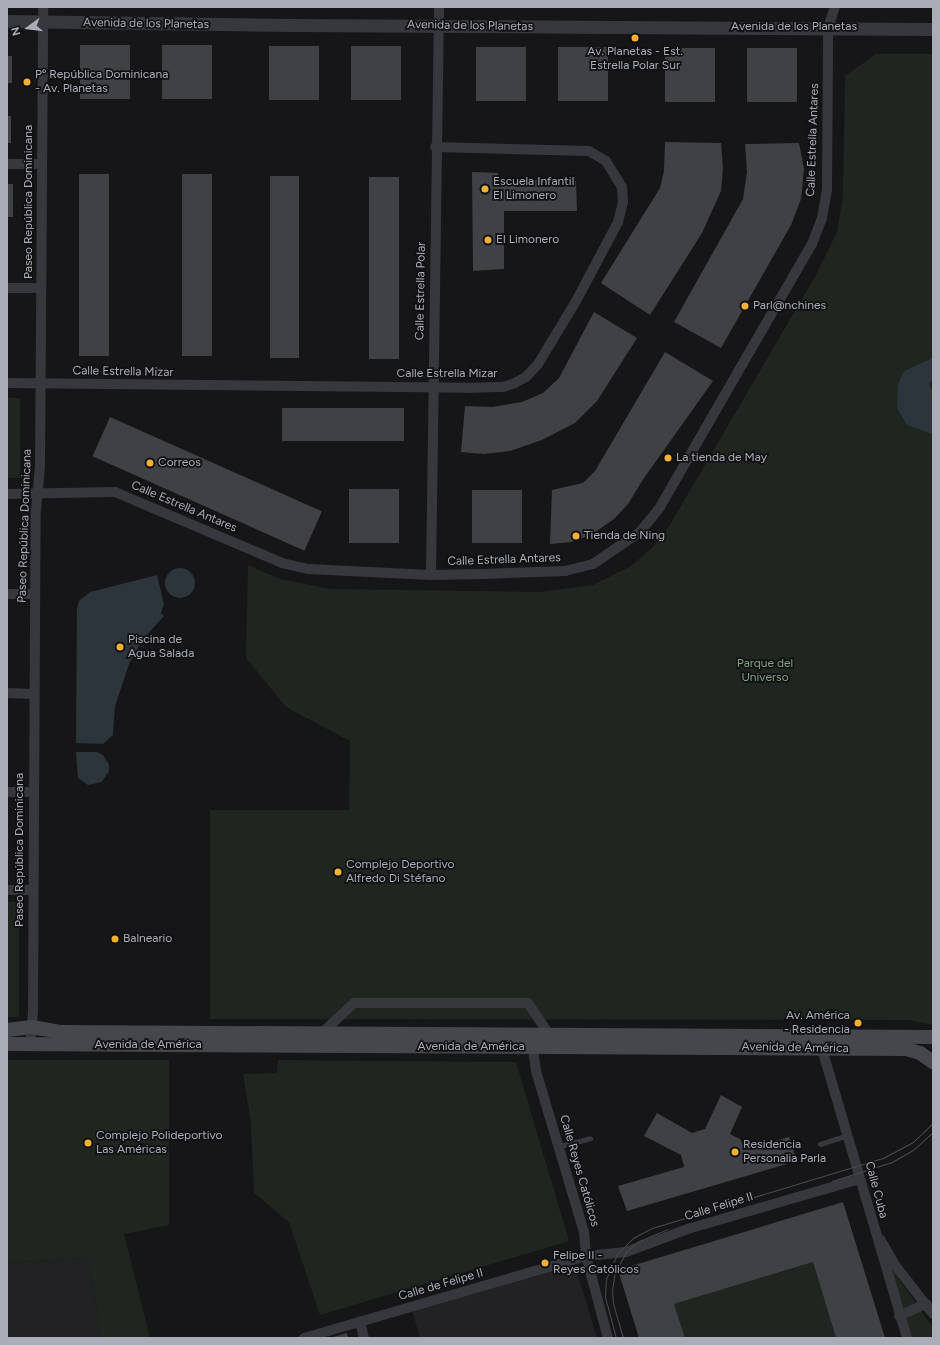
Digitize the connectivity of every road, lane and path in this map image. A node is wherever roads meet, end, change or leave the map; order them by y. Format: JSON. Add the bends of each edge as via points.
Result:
{"nodes":[{"id":1,"x":44,"y":7,"type":"edge"},
{"id":2,"x":439,"y":7,"type":"edge"},
{"id":3,"x":835,"y":7,"type":"edge"},
{"id":4,"x":7,"y":21,"type":"edge"},
{"id":5,"x":44,"y":23,"type":"junction"},
{"id":6,"x":439,"y":27,"type":"junction"},
{"id":7,"x":828,"y":28,"type":"junction"},
{"id":8,"x":933,"y":29,"type":"edge"},
{"id":9,"x":435,"y":147,"type":"junction"},
{"id":10,"x":7,"y":164,"type":"edge"},
{"id":11,"x":42,"y":164,"type":"junction"},
{"id":12,"x":7,"y":288,"type":"edge"},
{"id":13,"x":42,"y":288,"type":"junction"},
{"id":14,"x":41,"y":382,"type":"junction"},
{"id":15,"x":7,"y":383,"type":"edge"},
{"id":16,"x":433,"y":388,"type":"junction"},
{"id":17,"x":7,"y":494,"type":"edge"},
{"id":18,"x":38,"y":494,"type":"junction"},
{"id":19,"x":431,"y":575,"type":"junction"},
{"id":20,"x":7,"y":594,"type":"edge"},
{"id":21,"x":35,"y":594,"type":"junction"},
{"id":22,"x":7,"y":693,"type":"edge"},
{"id":23,"x":34,"y":694,"type":"junction"},
{"id":24,"x":7,"y":792,"type":"edge"},
{"id":25,"x":33,"y":792,"type":"junction"},
{"id":26,"x":7,"y":890,"type":"edge"},
{"id":27,"x":33,"y":890,"type":"junction"},
{"id":28,"x":32,"y":1027,"type":"junction"},
{"id":29,"x":7,"y":1030,"type":"edge"},
{"id":30,"x":323,"y":1032,"type":"junction"},
{"id":31,"x":549,"y":1034,"type":"junction"},
{"id":32,"x":933,"y":1037,"type":"edge"},
{"id":33,"x":532,"y":1040,"type":"junction"},
{"id":34,"x":7,"y":1044,"type":"edge"},
{"id":35,"x":30,"y":1046,"type":"junction"},
{"id":36,"x":822,"y":1049,"type":"junction"},
{"id":37,"x":933,"y":1062,"type":"edge"},
{"id":38,"x":847,"y":1135,"type":"junction"},
{"id":39,"x":590,"y":1138,"type":"dead end"},
{"id":40,"x":820,"y":1144,"type":"dead end"},
{"id":41,"x":559,"y":1146,"type":"junction"},
{"id":42,"x":860,"y":1179,"type":"junction"},
{"id":43,"x":872,"y":1224,"type":"junction"},
{"id":44,"x":586,"y":1256,"type":"junction"},
{"id":45,"x":926,"y":1304,"type":"junction"},
{"id":46,"x":933,"y":1314,"type":"edge"},
{"id":47,"x":899,"y":1316,"type":"junction"},
{"id":48,"x":360,"y":1321,"type":"junction"},
{"id":49,"x":304,"y":1338,"type":"edge"},
{"id":50,"x":364,"y":1338,"type":"edge"},
{"id":51,"x":608,"y":1338,"type":"edge"},
{"id":52,"x":907,"y":1338,"type":"edge"}],
"edges":[{"from":1,"to":5,"type":"street","name":"Paseo República Dominicana"},
{"from":2,"to":6,"type":"street","name":"Calle Estrella Polar"},
{"from":3,"to":7,"type":"street","name":"Calle Estrella Antares"},
{"from":4,"to":5,"type":"street","name":"Avenida de los Planetas"},
{"from":5,"to":6,"type":"street","name":"Avenida de los Planetas"},
{"from":5,"to":11,"type":"street","name":"Paseo República Dominicana"},
{"from":6,"to":7,"type":"street","name":"Avenida de los Planetas"},
{"from":6,"to":9,"type":"street","name":"Calle Estrella Polar"},
{"from":7,"to":8,"type":"street","name":"Avenida de los Planetas"},
{"from":7,"to":19,"type":"street","name":"Calle Estrella Antares","via":[[827,189],[822,218],[812,244],[660,508],[640,532],[586,566],[538,573]]},
{"from":9,"to":16,"type":"street","name":"Calle Estrella Polar"},
{"from":9,"to":16,"type":"street","name":"Calle Estrella Mizar","via":[[590,151],[606,161],[614,171],[622,187],[623,202],[618,222],[575,303],[538,364],[526,377],[503,387]]},
{"from":10,"to":11,"type":"street"},
{"from":11,"to":13,"type":"street","name":"Paseo República Dominicana"},
{"from":12,"to":13,"type":"street"},
{"from":13,"to":14,"type":"street","name":"Paseo República Dominicana"},
{"from":14,"to":15,"type":"street","name":"Calle Estrella Mizar"},
{"from":14,"to":16,"type":"street","name":"Calle Estrella Mizar"},
{"from":14,"to":18,"type":"street","name":"Paseo República Dominicana"},
{"from":16,"to":19,"type":"street","name":"Calle Estrella Polar"},
{"from":17,"to":18,"type":"street","name":"Calle Estrella Antares"},
{"from":18,"to":19,"type":"street","name":"Calle Estrella Antares","via":[[115,492],[292,566],[332,572]]},
{"from":18,"to":21,"type":"street","name":"Paseo República Dominicana"},
{"from":20,"to":21,"type":"street"},
{"from":21,"to":23,"type":"street","name":"Paseo República Dominicana"},
{"from":22,"to":23,"type":"street"},
{"from":23,"to":25,"type":"street","name":"Paseo República Dominicana"},
{"from":24,"to":25,"type":"street"},
{"from":25,"to":27,"type":"street","name":"Paseo República Dominicana"},
{"from":26,"to":27,"type":"street"},
{"from":27,"to":28,"type":"street","name":"Paseo República Dominicana"},
{"from":28,"to":29,"type":"main road","name":"Avenida de América"},
{"from":28,"to":30,"type":"main road","name":"Avenida de América","via":[[60,1032]]},
{"from":28,"to":35,"type":"street","name":"Paseo República Dominicana"},
{"from":30,"to":31,"type":"street","via":[[354,1003],[528,1003]]},
{"from":30,"to":33,"type":"main road","name":"Avenida de América"},
{"from":31,"to":32,"type":"main road","name":"Avenida de América"},
{"from":31,"to":33,"type":"main road","name":"Avenida de América"},
{"from":33,"to":35,"type":"main road","name":"Avenida de América"},
{"from":33,"to":36,"type":"main road","name":"Avenida de América"},
{"from":33,"to":41,"type":"street","name":"Calle Reyes Católicos","via":[[536,1071]]},
{"from":34,"to":35,"type":"main road","name":"Avenida de América"},
{"from":36,"to":37,"type":"main road","name":"Avenida de América","via":[[906,1050],[920,1053]]},
{"from":36,"to":38,"type":"street","name":"Calle Cuba"},
{"from":38,"to":40,"type":"lane"},
{"from":38,"to":42,"type":"street","name":"Calle Cuba"},
{"from":39,"to":41,"type":"lane"},
{"from":41,"to":44,"type":"street","name":"Calle Reyes Católicos","via":[[584,1232]]},
{"from":42,"to":43,"type":"street","name":"Calle Cuba"},
{"from":42,"to":44,"type":"street","name":"Calle Felipe II","via":[[691,1228],[626,1252]]},
{"from":43,"to":45,"type":"street","via":[[895,1265]]},
{"from":43,"to":47,"type":"street","name":"Calle Cuba"},
{"from":44,"to":48,"type":"street","name":"Calle de Felipe II"},
{"from":44,"to":51,"type":"street","name":"Calle Reyes Católicos"},
{"from":45,"to":46,"type":"street"},
{"from":45,"to":47,"type":"street"},
{"from":47,"to":52,"type":"street","name":"Calle Cuba"},
{"from":48,"to":49,"type":"street","name":"Calle de Felipe II"},
{"from":48,"to":50,"type":"street"}]}
